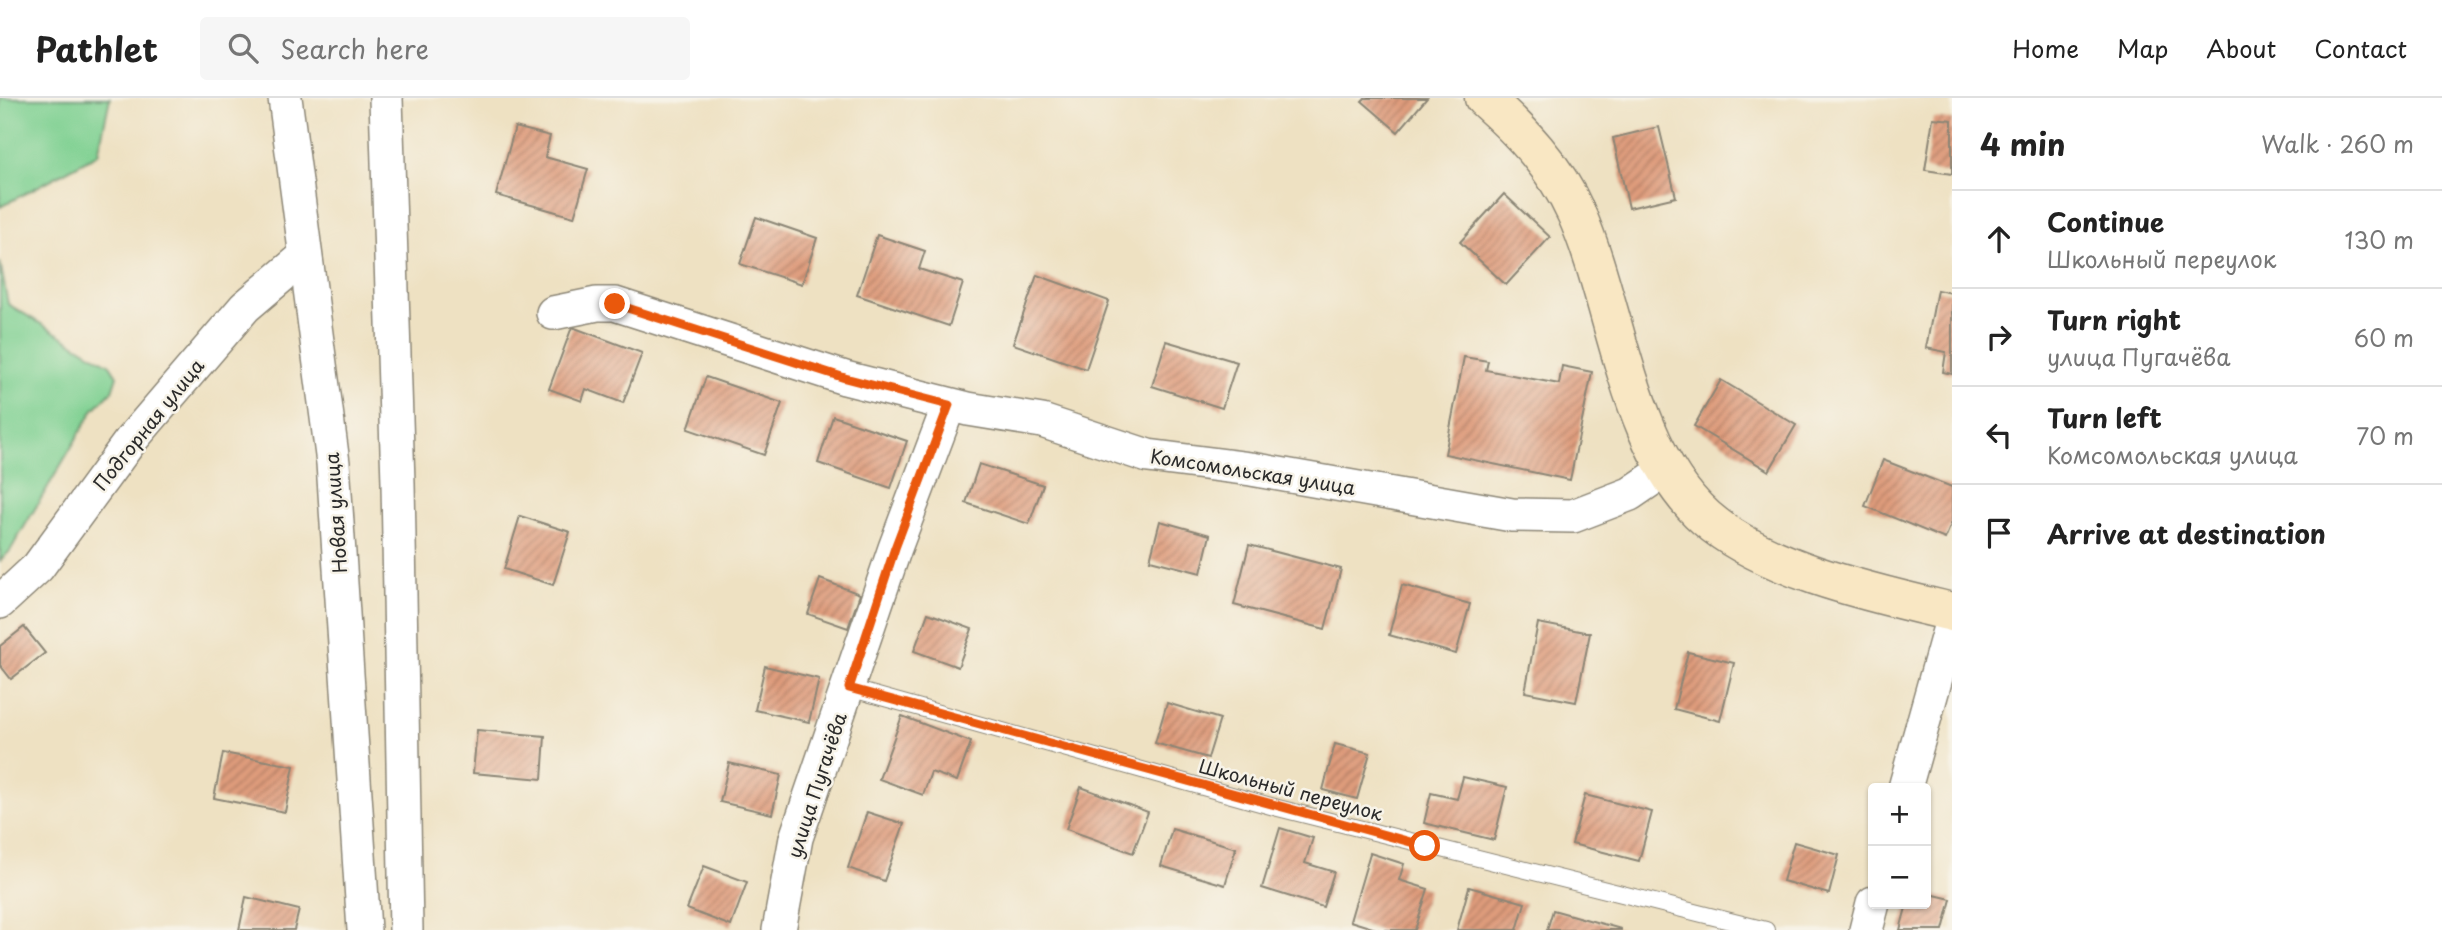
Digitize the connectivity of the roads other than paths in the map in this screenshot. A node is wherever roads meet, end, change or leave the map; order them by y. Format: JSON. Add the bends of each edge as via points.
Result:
{"nodes":[{"id":1,"x":285,"y":98,"type":"edge"},
{"id":2,"x":386,"y":98,"type":"edge"},
{"id":3,"x":1484,"y":98,"type":"edge"},
{"id":4,"x":306,"y":256,"type":"junction"},
{"id":5,"x":553,"y":313,"type":"dead end"},
{"id":6,"x":949,"y":405,"type":"junction"},
{"id":7,"x":1668,"y":468,"type":"junction"},
{"id":8,"x":0,"y":603,"type":"edge"},
{"id":9,"x":1952,"y":612,"type":"edge"},
{"id":10,"x":1952,"y":620,"type":"edge"},
{"id":11,"x":849,"y":688,"type":"junction"},
{"id":12,"x":1906,"y":783,"type":"edge"},
{"id":13,"x":1872,"y":909,"type":"edge"},
{"id":14,"x":364,"y":930,"type":"edge"},
{"id":15,"x":406,"y":930,"type":"edge"},
{"id":16,"x":779,"y":930,"type":"edge"},
{"id":17,"x":1766,"y":930,"type":"edge"},
{"id":18,"x":1866,"y":930,"type":"edge"}],
"edges":[{"from":1,"to":4,"type":"street","name":"Новая улица"},
{"from":2,"to":15,"type":"street"},
{"from":3,"to":7,"type":"main road","via":[[1525,135],[1558,178],[1577,214],[1646,428]]},
{"from":4,"to":8,"type":"street","name":"Подгорная улица","via":[[245,307],[131,440],[38,567]]},
{"from":4,"to":14,"type":"street","name":"Новая улица","via":[[333,463]]},
{"from":5,"to":6,"type":"street","name":"Комсомольская улица","via":[[615,304],[845,378]]},
{"from":6,"to":7,"type":"street","name":"Комсомольская улица","via":[[1042,421],[1148,456],[1251,469],[1512,515],[1573,516],[1630,494]]},
{"from":6,"to":11,"type":"street","name":"улица Пугачёва"},
{"from":7,"to":9,"type":"main road","via":[[1676,485],[1706,518],[1744,545],[1873,593]]},
{"from":10,"to":12,"type":"street"},
{"from":11,"to":16,"type":"street","name":"улица Пугачёва","via":[[796,838]]},
{"from":11,"to":17,"type":"lane","name":"Школьный переулок","via":[[1278,808]]},
{"from":13,"to":18,"type":"street"}]}
